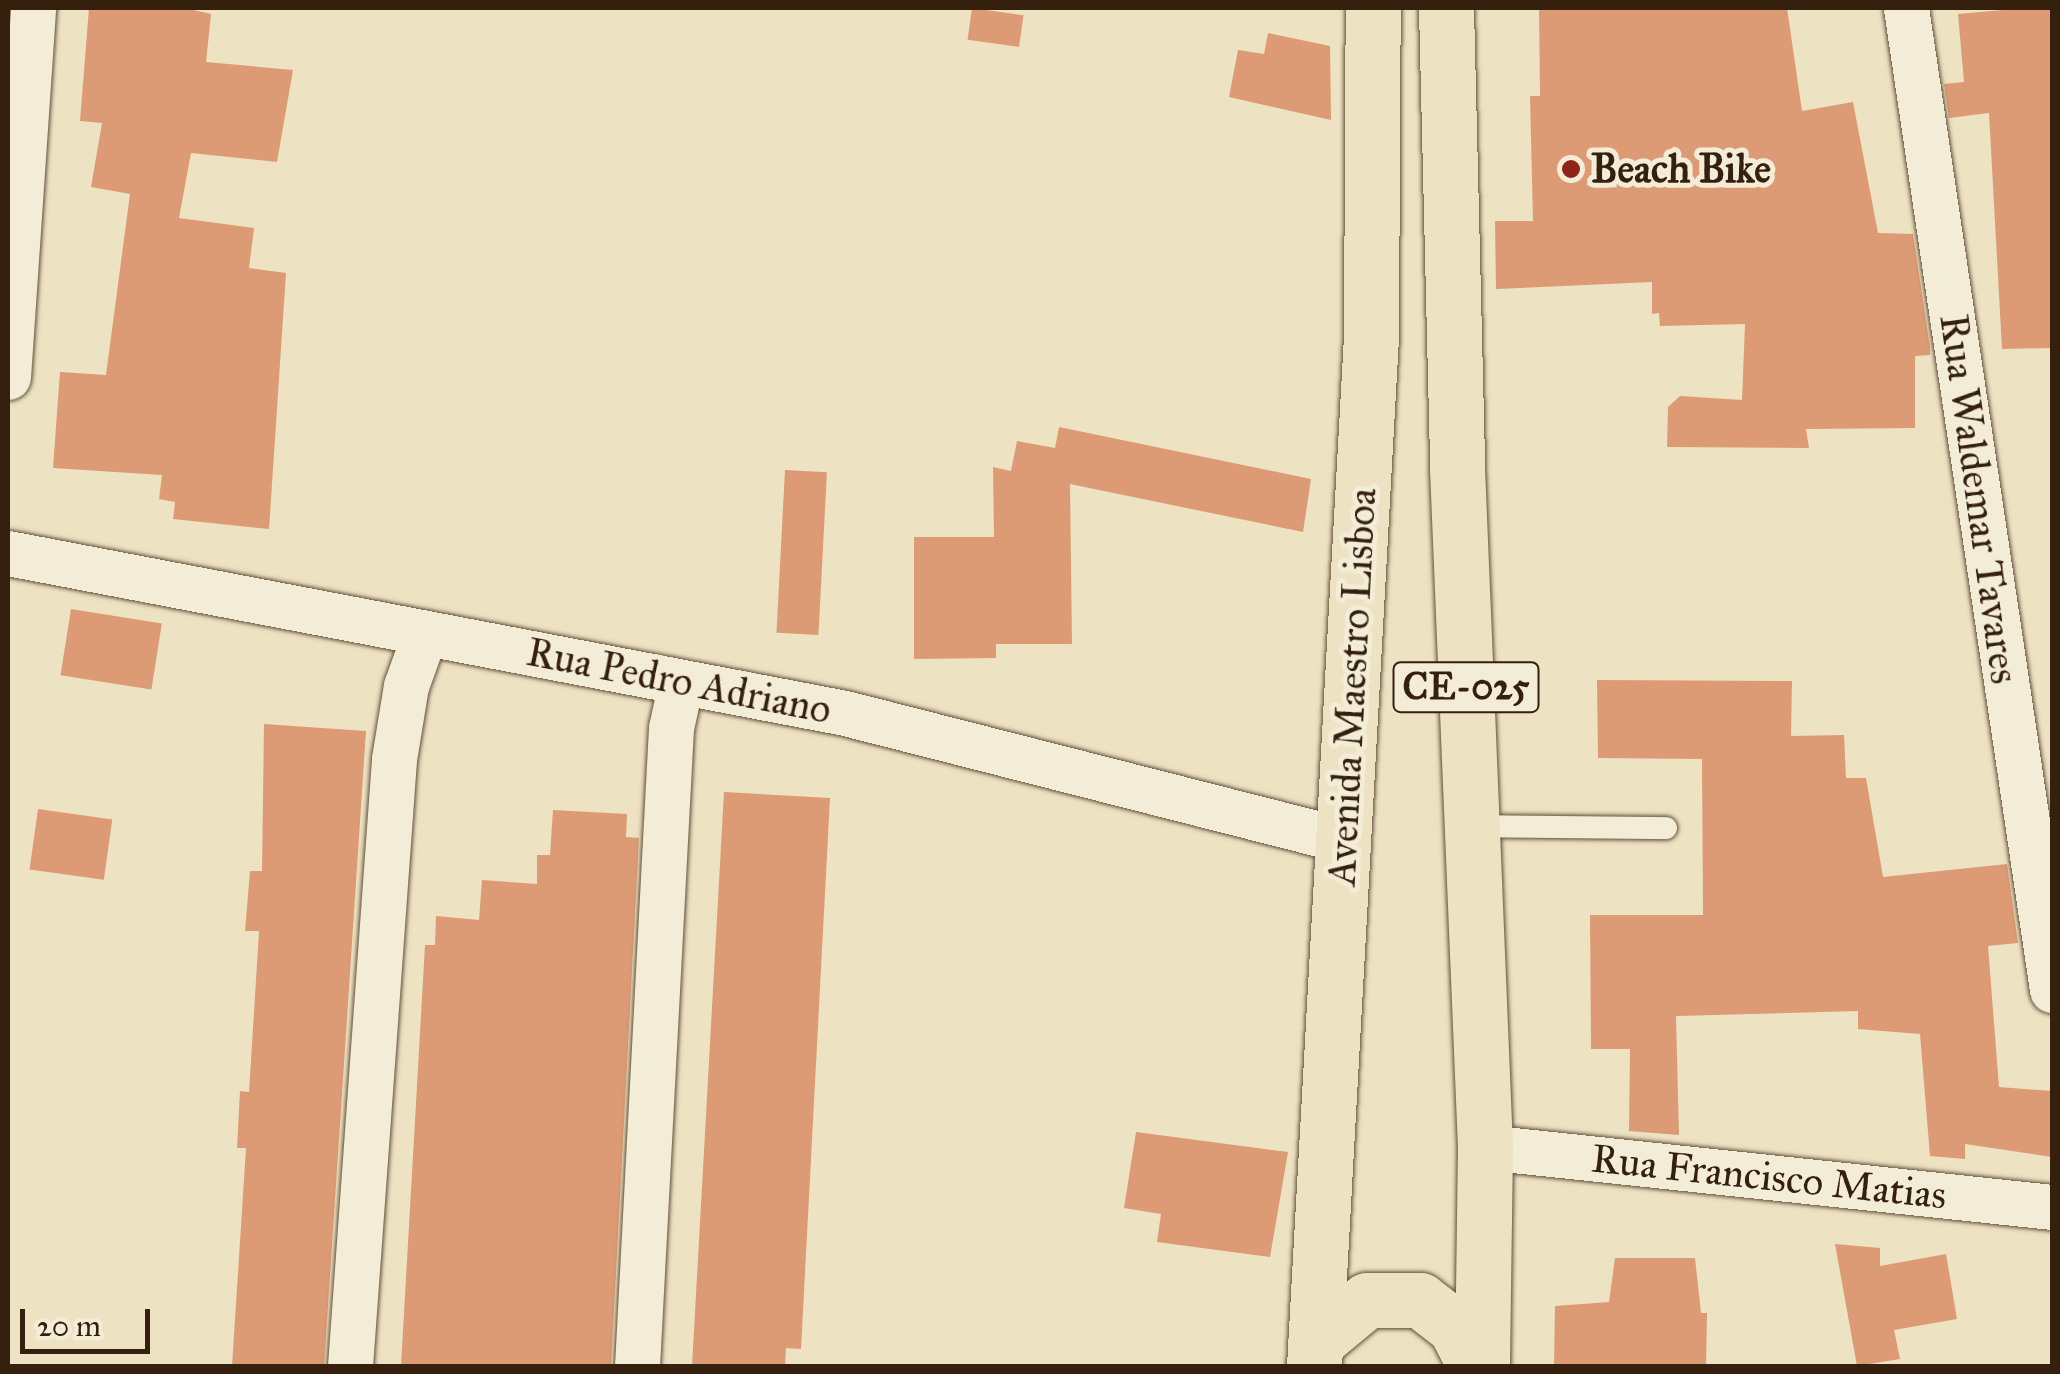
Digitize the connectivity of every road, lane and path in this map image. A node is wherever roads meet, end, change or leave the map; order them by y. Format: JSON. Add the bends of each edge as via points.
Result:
{"nodes":[{"id":1,"x":33,"y":8,"type":"edge"},
{"id":2,"x":1373,"y":8,"type":"edge"},
{"id":3,"x":1446,"y":8,"type":"edge"},
{"id":4,"x":1906,"y":8,"type":"edge"},
{"id":5,"x":8,"y":377,"type":"edge"},
{"id":6,"x":8,"y":554,"type":"edge"},
{"id":7,"x":425,"y":633,"type":"junction"},
{"id":8,"x":681,"y":682,"type":"junction"},
{"id":9,"x":1472,"y":826,"type":"junction"},
{"id":10,"x":1666,"y":828,"type":"dead end"},
{"id":11,"x":1344,"y":840,"type":"junction"},
{"id":12,"x":2052,"y":990,"type":"edge"},
{"id":13,"x":1485,"y":1147,"type":"junction"},
{"id":14,"x":2052,"y":1207,"type":"edge"},
{"id":15,"x":1315,"y":1355,"type":"edge"},
{"id":16,"x":350,"y":1366,"type":"edge"},
{"id":17,"x":637,"y":1366,"type":"edge"},
{"id":18,"x":1478,"y":1366,"type":"edge"}],
"edges":[{"from":1,"to":5,"type":"street"},
{"from":2,"to":11,"type":"highway","name":"Avenida Maestro Lisboa","number":"CE-025","via":[[1371,336]]},
{"from":3,"to":9,"type":"highway","number":"CE-025"},
{"from":4,"to":12,"type":"street","name":"Rua Waldemar Tavares"},
{"from":6,"to":7,"type":"street","name":"Rua Pedro Adriano"},
{"from":7,"to":8,"type":"street","name":"Rua Pedro Adriano"},
{"from":7,"to":16,"type":"street","via":[[406,686],[394,759]]},
{"from":8,"to":11,"type":"street","name":"Rua Pedro Adriano","via":[[845,713]]},
{"from":8,"to":17,"type":"street","via":[[672,728]]},
{"from":9,"to":10,"type":"lane"},
{"from":9,"to":13,"type":"highway","number":"CE-025"},
{"from":11,"to":15,"type":"highway","name":"Avenida Maestro Lisboa","number":"CE-025"},
{"from":13,"to":14,"type":"street","name":"Rua Francisco Matias"},
{"from":13,"to":18,"type":"highway","number":"CE-025"},
{"from":15,"to":18,"type":"highway","via":[[1367,1300],[1420,1300],[1454,1327]]}]}
